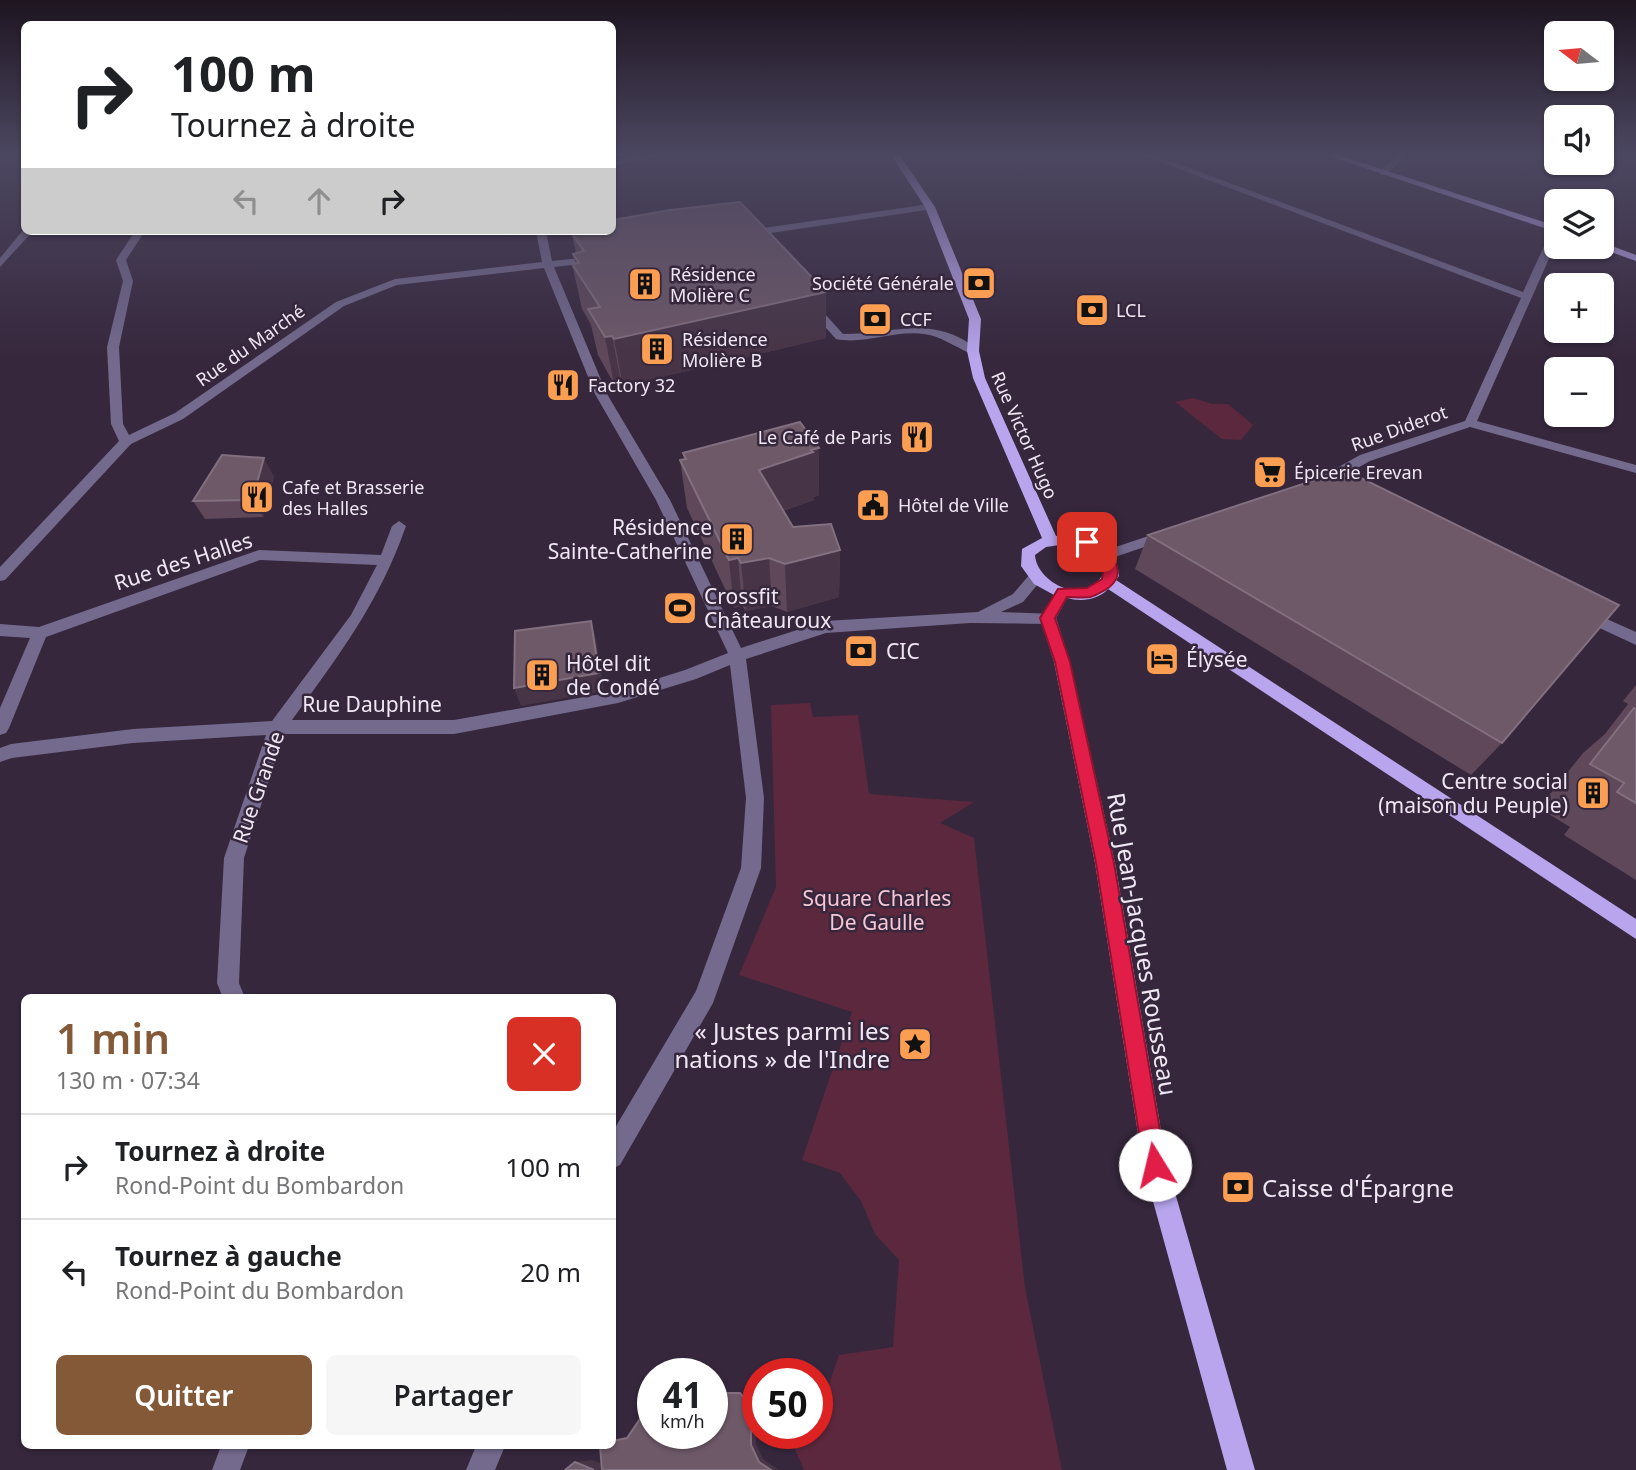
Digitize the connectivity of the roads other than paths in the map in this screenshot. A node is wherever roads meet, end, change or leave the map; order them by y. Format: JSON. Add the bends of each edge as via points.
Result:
{"nodes":[{"id":1,"x":826,"y":222,"type":"edge"},
{"id":2,"x":936,"y":222,"type":"edge"},
{"id":3,"x":1326,"y":222,"type":"edge"},
{"id":4,"x":744,"y":233,"type":"junction"},
{"id":5,"x":25,"y":235,"type":"edge"},
{"id":6,"x":138,"y":235,"type":"edge"},
{"id":7,"x":542,"y":235,"type":"edge"},
{"id":8,"x":731,"y":236,"type":"edge"},
{"id":9,"x":757,"y":247,"type":"edge"},
{"id":10,"x":1614,"y":250,"type":"edge"},
{"id":11,"x":614,"y":257,"type":"edge"},
{"id":12,"x":1636,"y":258,"type":"edge"},
{"id":13,"x":1544,"y":259,"type":"edge"},
{"id":14,"x":547,"y":263,"type":"junction"},
{"id":15,"x":0,"y":264,"type":"edge"},
{"id":16,"x":803,"y":296,"type":"edge"},
{"id":17,"x":1528,"y":297,"type":"junction"},
{"id":18,"x":973,"y":351,"type":"junction"},
{"id":19,"x":1470,"y":423,"type":"junction"},
{"id":20,"x":126,"y":441,"type":"junction"},
{"id":21,"x":1636,"y":469,"type":"edge"},
{"id":22,"x":1323,"y":481,"type":"junction"},
{"id":23,"x":1299,"y":492,"type":"edge"},
{"id":24,"x":1342,"y":493,"type":"edge"},
{"id":25,"x":398,"y":526,"type":"dead end"},
{"id":26,"x":1180,"y":530,"type":"edge"},
{"id":27,"x":1050,"y":538,"type":"junction"},
{"id":28,"x":1106,"y":555,"type":"junction"},
{"id":29,"x":387,"y":560,"type":"junction"},
{"id":30,"x":0,"y":576,"type":"edge"},
{"id":31,"x":1035,"y":578,"type":"junction"},
{"id":32,"x":1108,"y":582,"type":"junction"},
{"id":33,"x":1063,"y":592,"type":"junction"},
{"id":34,"x":1570,"y":607,"type":"edge"},
{"id":35,"x":975,"y":617,"type":"junction"},
{"id":36,"x":1048,"y":620,"type":"junction"},
{"id":37,"x":0,"y":630,"type":"edge"},
{"id":38,"x":40,"y":632,"type":"junction"},
{"id":39,"x":1636,"y":639,"type":"edge"},
{"id":40,"x":737,"y":656,"type":"junction"},
{"id":41,"x":277,"y":727,"type":"junction"},
{"id":42,"x":0,"y":728,"type":"edge"},
{"id":43,"x":0,"y":755,"type":"edge"},
{"id":44,"x":1636,"y":930,"type":"edge"},
{"id":45,"x":232,"y":994,"type":"edge"},
{"id":46,"x":616,"y":1150,"type":"edge"},
{"id":47,"x":234,"y":1449,"type":"edge"},
{"id":48,"x":490,"y":1449,"type":"edge"},
{"id":49,"x":226,"y":1470,"type":"edge"},
{"id":50,"x":480,"y":1470,"type":"edge"},
{"id":51,"x":1241,"y":1470,"type":"edge"}],
"edges":[{"from":1,"to":4,"type":"street"},
{"from":2,"to":18,"type":"main road","name":"Rue Victor Hugo","via":[[975,319]]},
{"from":3,"to":17,"type":"street"},
{"from":4,"to":8,"type":"street"},
{"from":4,"to":9,"type":"street"},
{"from":5,"to":15,"type":"street"},
{"from":6,"to":20,"type":"street","via":[[121,260],[128,281],[113,347],[117,424]]},
{"from":7,"to":14,"type":"street"},
{"from":10,"to":12,"type":"main road"},
{"from":11,"to":14,"type":"street"},
{"from":13,"to":17,"type":"street"},
{"from":14,"to":20,"type":"street","name":"Rue du Marché","via":[[395,282],[340,304],[178,416]]},
{"from":14,"to":40,"type":"street","via":[[601,394],[663,500]]},
{"from":16,"to":18,"type":"street","via":[[840,337],[934,332]]},
{"from":17,"to":19,"type":"street"},
{"from":18,"to":27,"type":"main road","name":"Rue Victor Hugo","via":[[979,378]]},
{"from":19,"to":21,"type":"street"},
{"from":19,"to":22,"type":"street","name":"Rue Diderot","via":[[1365,458]]},
{"from":20,"to":30,"type":"street"},
{"from":22,"to":23,"type":"street","name":"Rue Diderot"},
{"from":22,"to":24,"type":"street"},
{"from":25,"to":29,"type":"street","name":"Rue Grande"},
{"from":26,"to":28,"type":"street"},
{"from":27,"to":28,"type":"main road","via":[[1074,538]]},
{"from":27,"to":31,"type":"main road","via":[[1028,554],[1029,570]]},
{"from":28,"to":32,"type":"main road","via":[[1112,569]]},
{"from":29,"to":38,"type":"street","name":"Rue des Halles","via":[[259,555]]},
{"from":29,"to":41,"type":"street","name":"Rue Grande","via":[[357,618]]},
{"from":31,"to":33,"type":"main road"},
{"from":31,"to":35,"type":"street","via":[[1018,598]]},
{"from":32,"to":33,"type":"main road","via":[[1090,593]]},
{"from":32,"to":44,"type":"main road"},
{"from":33,"to":36,"type":"main road"},
{"from":34,"to":39,"type":"street"},
{"from":35,"to":36,"type":"street","name":"Rue Dauphine"},
{"from":35,"to":40,"type":"street","name":"Rue Dauphine","via":[[825,627]]},
{"from":36,"to":51,"type":"main road","name":"Rue Jean-Jacques Rousseau","via":[[1062,662],[1105,863],[1155,1165]]},
{"from":37,"to":38,"type":"street"},
{"from":38,"to":42,"type":"street"},
{"from":40,"to":41,"type":"street","name":"Rue Dauphine","via":[[618,697],[454,727]]},
{"from":40,"to":46,"type":"street","via":[[755,798],[751,868],[705,996]]},
{"from":41,"to":43,"type":"street","name":"Rue Dauphine","via":[[133,736]]},
{"from":41,"to":45,"type":"street","name":"Rue Grande","via":[[234,858],[228,983]]},
{"from":47,"to":49,"type":"street"},
{"from":48,"to":50,"type":"street"}]}
